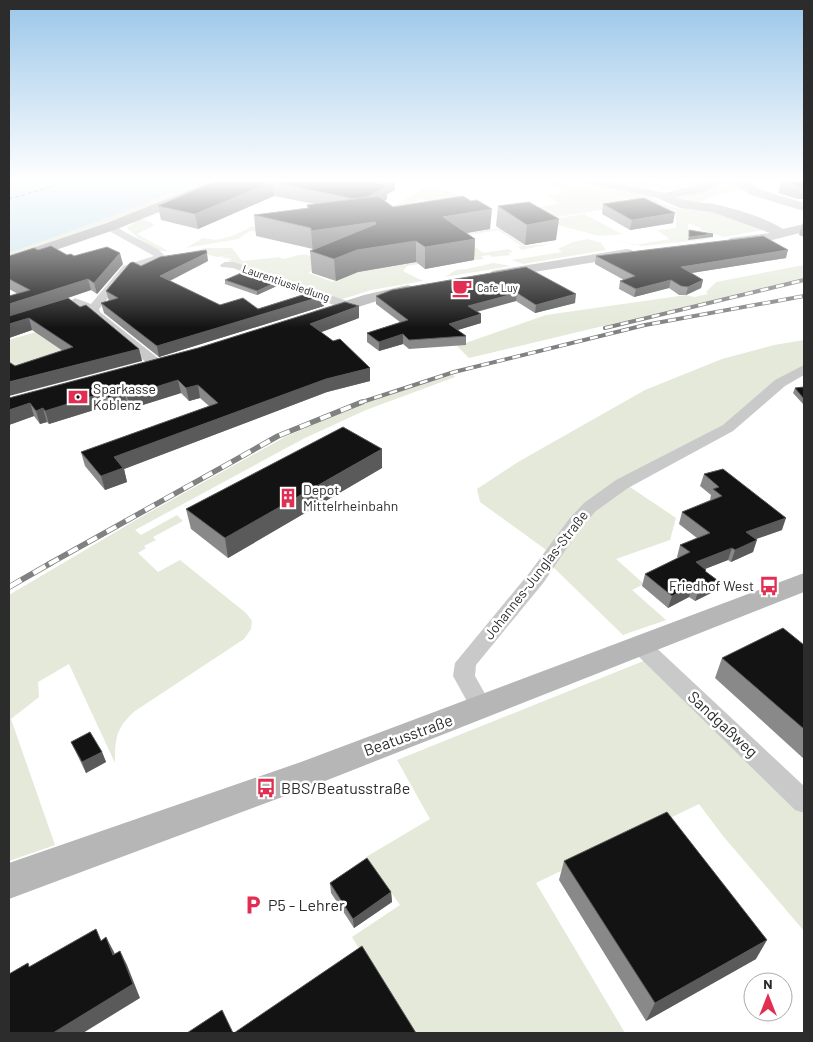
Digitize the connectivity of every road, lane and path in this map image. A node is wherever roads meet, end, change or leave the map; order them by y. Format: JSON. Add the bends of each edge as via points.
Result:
{"nodes":[{"id":1,"x":98,"y":231,"type":"edge"},
{"id":2,"x":116,"y":231,"type":"edge"},
{"id":3,"x":786,"y":231,"type":"edge"},
{"id":4,"x":719,"y":243,"type":"edge"},
{"id":5,"x":640,"y":252,"type":"edge"},
{"id":6,"x":9,"y":261,"type":"edge"},
{"id":7,"x":225,"y":265,"type":"dead end"},
{"id":8,"x":481,"y":277,"type":"edge"},
{"id":9,"x":425,"y":287,"type":"edge"},
{"id":10,"x":105,"y":294,"type":"junction"},
{"id":11,"x":346,"y":305,"type":"junction"},
{"id":12,"x":93,"y":309,"type":"junction"},
{"id":13,"x":305,"y":319,"type":"edge"},
{"id":14,"x":176,"y":360,"type":"edge"},
{"id":15,"x":158,"y":365,"type":"junction"},
{"id":16,"x":142,"y":369,"type":"edge"},
{"id":17,"x":804,"y":369,"type":"edge"},
{"id":18,"x":804,"y":582,"type":"edge"},
{"id":19,"x":641,"y":646,"type":"junction"},
{"id":20,"x":482,"y":708,"type":"junction"},
{"id":21,"x":804,"y":802,"type":"edge"},
{"id":22,"x":9,"y":882,"type":"edge"}],
"edges":[{"from":1,"to":6,"type":"main road"},
{"from":2,"to":10,"type":"street","via":[[160,257],[127,268]]},
{"from":3,"to":4,"type":"street"},
{"from":5,"to":8,"type":"street"},
{"from":7,"to":11,"type":"street","name":"Laurentiussiedlung","via":[[234,265]]},
{"from":9,"to":11,"type":"street"},
{"from":10,"to":12,"type":"street"},
{"from":10,"to":12,"type":"street","via":[[71,303]]},
{"from":11,"to":13,"type":"street"},
{"from":12,"to":15,"type":"street"},
{"from":14,"to":15,"type":"street"},
{"from":15,"to":16,"type":"street"},
{"from":17,"to":20,"type":"street","name":"Johannes-Junglas-Straße","via":[[780,383],[728,428],[622,484],[590,506],[466,663],[464,676]]},
{"from":18,"to":19,"type":"street","name":"Beatusstraße"},
{"from":19,"to":20,"type":"street","name":"Beatusstraße"},
{"from":19,"to":21,"type":"street","name":"Sandgaßweg"},
{"from":20,"to":22,"type":"street","name":"Beatusstraße"}]}
